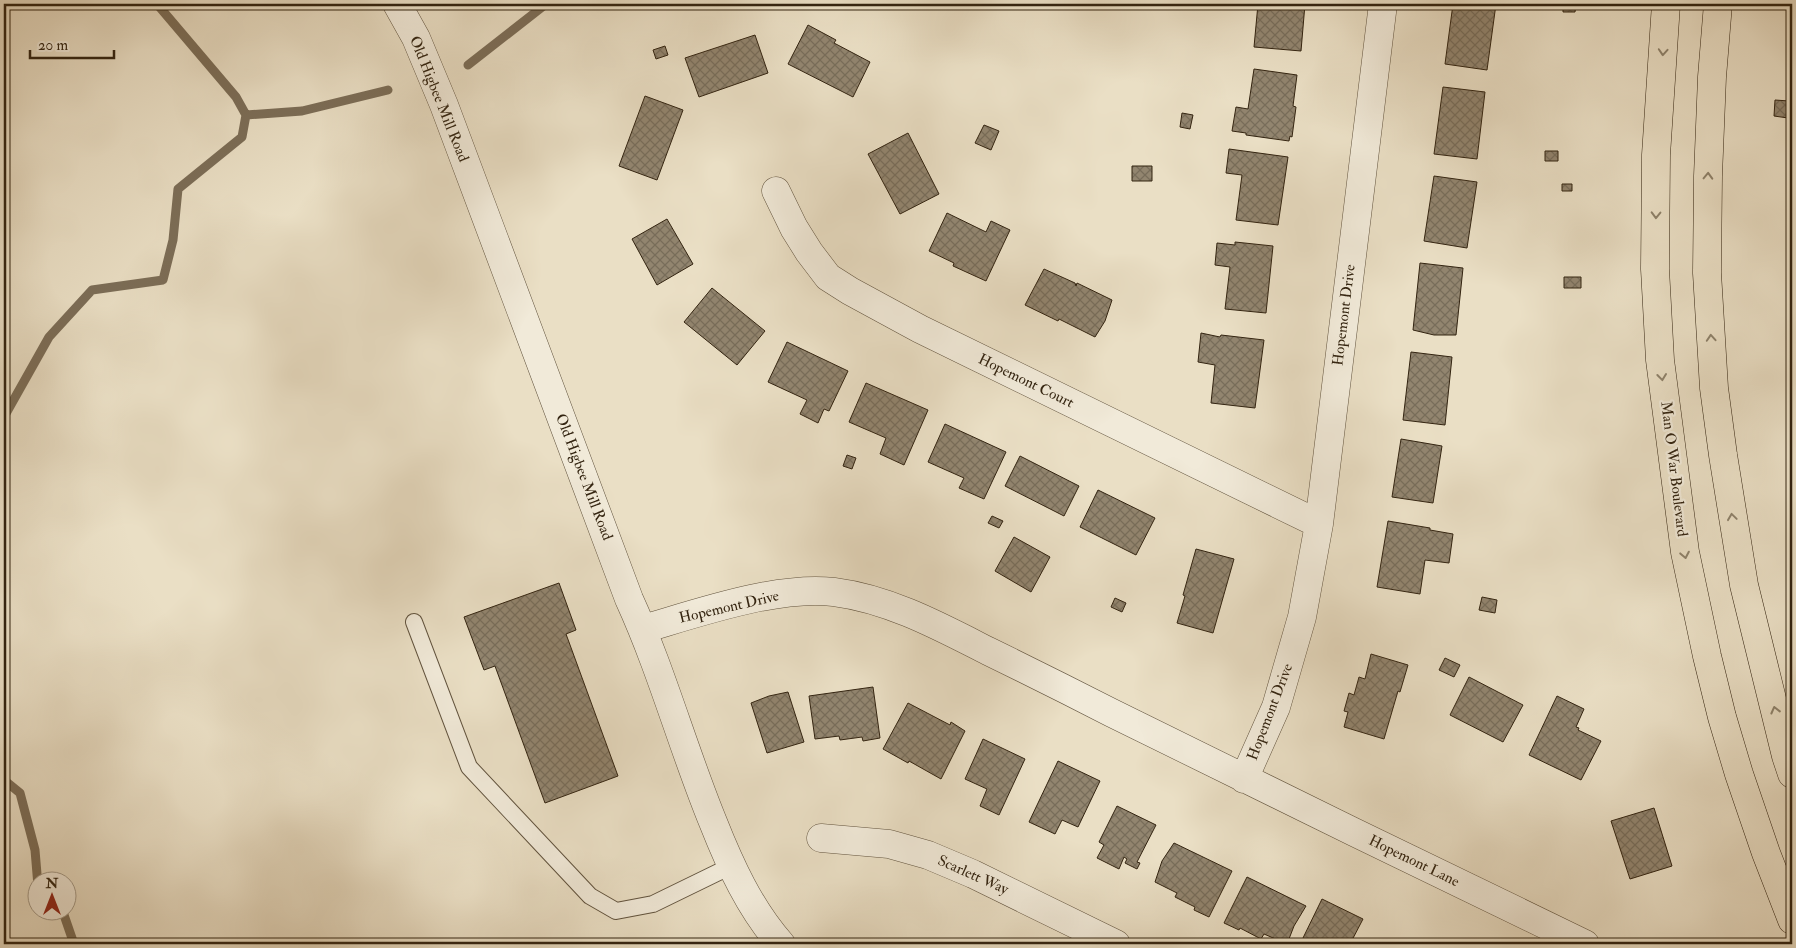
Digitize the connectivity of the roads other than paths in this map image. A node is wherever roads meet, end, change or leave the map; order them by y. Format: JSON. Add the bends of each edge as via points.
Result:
{"nodes":[{"id":1,"x":397,"y":4,"type":"edge"},
{"id":2,"x":1383,"y":4,"type":"edge"},
{"id":3,"x":1666,"y":4,"type":"edge"},
{"id":4,"x":1718,"y":4,"type":"edge"},
{"id":5,"x":776,"y":190,"type":"dead end"},
{"id":6,"x":1318,"y":524,"type":"junction"},
{"id":7,"x":414,"y":622,"type":"dead end"},
{"id":8,"x":643,"y":629,"type":"junction"},
{"id":9,"x":1792,"y":774,"type":"edge"},
{"id":10,"x":1244,"y":778,"type":"junction"},
{"id":11,"x":821,"y":838,"type":"dead end"},
{"id":12,"x":731,"y":866,"type":"junction"},
{"id":13,"x":1792,"y":920,"type":"edge"},
{"id":14,"x":781,"y":944,"type":"edge"},
{"id":15,"x":1116,"y":944,"type":"edge"},
{"id":16,"x":1585,"y":944,"type":"edge"}],
"edges":[{"from":1,"to":8,"type":"street","name":"Old Higbee Mill Road","via":[[416,38],[444,105]]},
{"from":2,"to":6,"type":"street","name":"Hopemont Drive"},
{"from":3,"to":13,"type":"main road","name":"Man O War Boulevard","one_way":true,"via":[[1656,154],[1655,270],[1660,360],[1684,552],[1725,727]]},
{"from":9,"to":4,"type":"main road","one_way":true,"via":[[1744,585],[1714,388],[1707,273],[1708,176]]},
{"from":5,"to":6,"type":"street","name":"Hopemont Court","via":[[809,252],[828,277],[850,291],[928,333]]},
{"from":6,"to":10,"type":"street","name":"Hopemont Drive","via":[[1293,655],[1276,707]]},
{"from":7,"to":12,"type":"lane","via":[[469,767],[590,896],[616,911],[654,904]]},
{"from":8,"to":10,"type":"street","name":"Hopemont Drive","via":[[760,597],[795,592],[831,592],[863,597],[906,612],[965,639]]},
{"from":8,"to":12,"type":"street","name":"Old Higbee Mill Road","via":[[702,796]]},
{"from":10,"to":16,"type":"street","name":"Hopemont Lane"},
{"from":11,"to":15,"type":"street","name":"Scarlett Way","via":[[889,844],[928,855]]},
{"from":12,"to":14,"type":"street","name":"Old Higbee Mill Road"}]}
